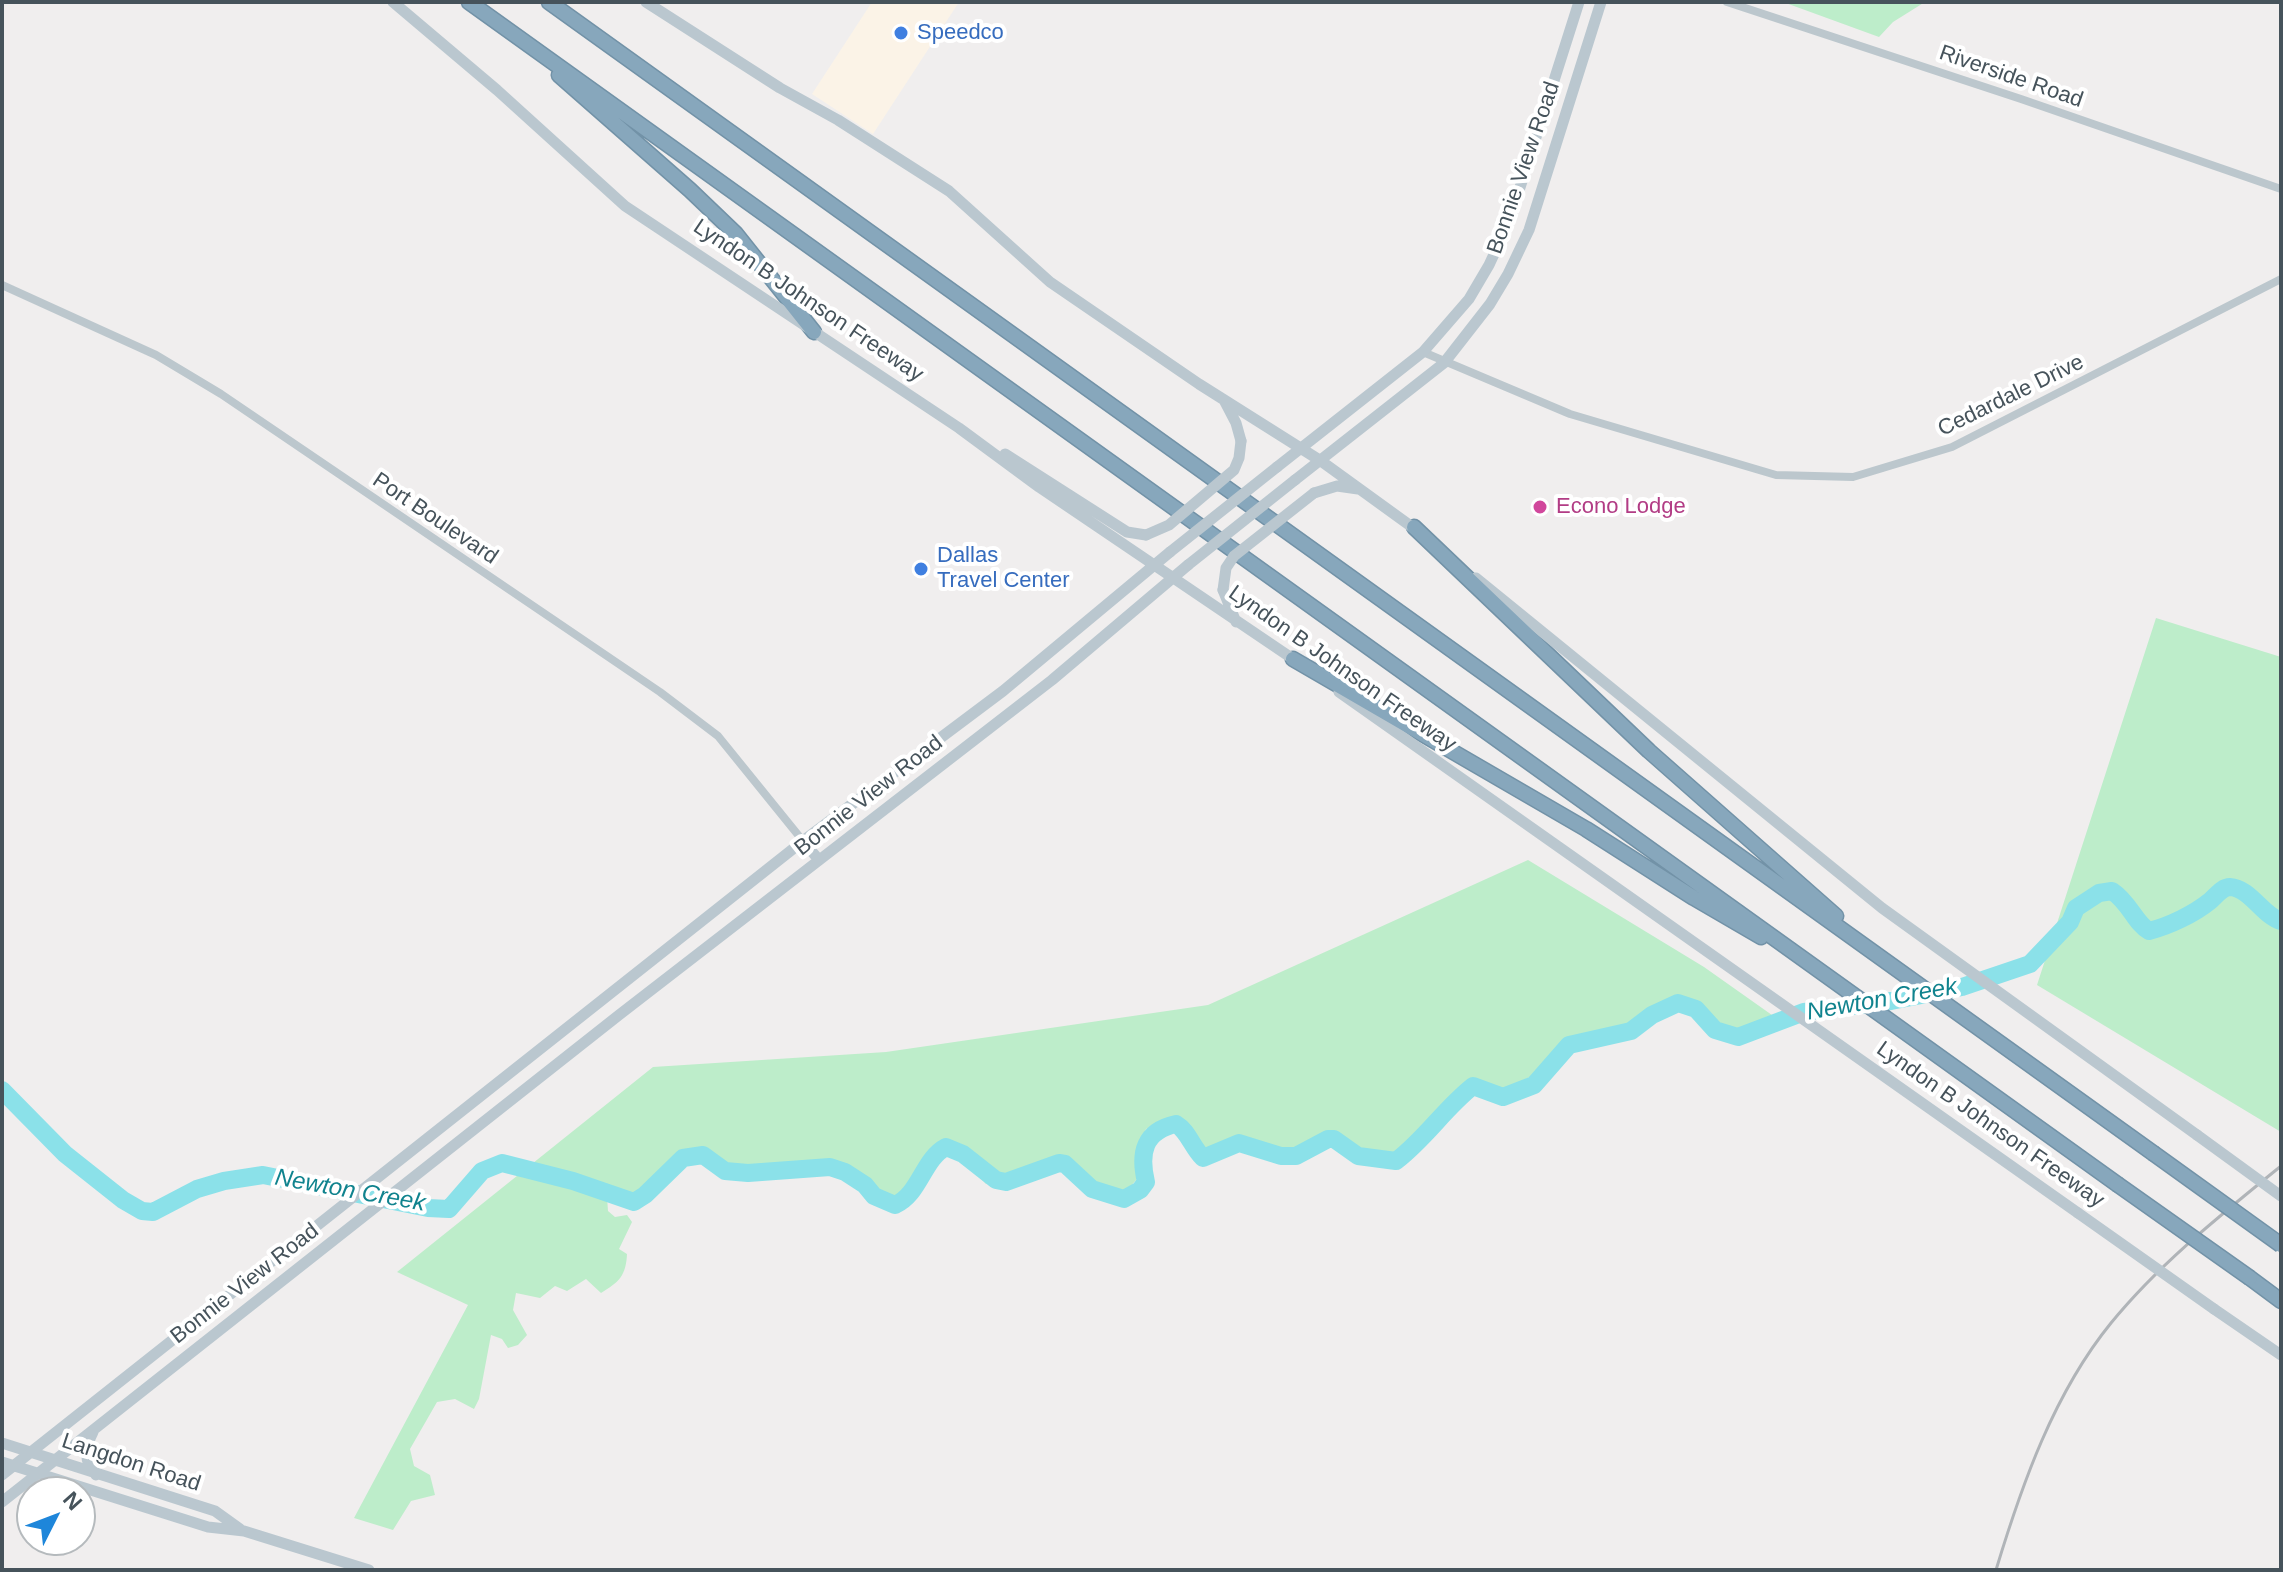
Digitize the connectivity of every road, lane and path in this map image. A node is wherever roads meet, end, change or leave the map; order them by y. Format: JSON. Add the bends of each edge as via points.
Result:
{"nodes":[{"id":1,"x":393,"y":2,"type":"edge"},
{"id":2,"x":469,"y":2,"type":"edge"},
{"id":3,"x":549,"y":2,"type":"edge"},
{"id":4,"x":646,"y":2,"type":"edge"},
{"id":5,"x":1579,"y":2,"type":"edge"},
{"id":6,"x":1601,"y":2,"type":"edge"},
{"id":7,"x":1727,"y":2,"type":"edge"},
{"id":8,"x":507,"y":29,"type":"junction"},
{"id":9,"x":2281,"y":189,"type":"edge"},
{"id":10,"x":1511,"y":215,"type":"junction"},
{"id":11,"x":1529,"y":230,"type":"junction"},
{"id":12,"x":2281,"y":279,"type":"edge"},
{"id":13,"x":2,"y":285,"type":"edge"},
{"id":14,"x":814,"y":332,"type":"junction"},
{"id":15,"x":1423,"y":352,"type":"junction"},
{"id":16,"x":1444,"y":363,"type":"junction"},
{"id":17,"x":1224,"y":399,"type":"junction"},
{"id":18,"x":959,"y":428,"type":"junction"},
{"id":19,"x":1301,"y":449,"type":"junction"},
{"id":20,"x":1321,"y":461,"type":"junction"},
{"id":21,"x":1362,"y":490,"type":"junction"},
{"id":22,"x":1414,"y":527,"type":"junction"},
{"id":23,"x":1153,"y":565,"type":"junction"},
{"id":24,"x":1171,"y":578,"type":"junction"},
{"id":25,"x":1236,"y":622,"type":"junction"},
{"id":26,"x":1293,"y":659,"type":"junction"},
{"id":27,"x":1038,"y":663,"type":"junction"},
{"id":28,"x":1052,"y":680,"type":"junction"},
{"id":29,"x":803,"y":841,"type":"junction"},
{"id":30,"x":819,"y":860,"type":"junction"},
{"id":31,"x":1893,"y":966,"type":"junction"},
{"id":32,"x":1834,"y":979,"type":"junction"},
{"id":33,"x":2281,"y":1196,"type":"edge"},
{"id":34,"x":2281,"y":1245,"type":"edge"},
{"id":35,"x":2281,"y":1301,"type":"edge"},
{"id":36,"x":2281,"y":1355,"type":"edge"},
{"id":37,"x":95,"y":1428,"type":"junction"},
{"id":38,"x":2,"y":1443,"type":"edge"},
{"id":39,"x":32,"y":1453,"type":"junction"},
{"id":40,"x":54,"y":1460,"type":"junction"},
{"id":41,"x":8,"y":1464,"type":"edge"},
{"id":42,"x":36,"y":1474,"type":"junction"},
{"id":43,"x":2,"y":1475,"type":"edge"},
{"id":44,"x":96,"y":1475,"type":"junction"},
{"id":45,"x":2,"y":1502,"type":"edge"},
{"id":46,"x":244,"y":1531,"type":"junction"},
{"id":47,"x":369,"y":1570,"type":"edge"}],
"edges":[{"from":1,"to":14,"type":"main road","name":"Lyndon B Johnson Freeway","via":[[625,206]]},
{"from":2,"to":8,"type":"highway","name":"Lyndon B Johnson Freeway"},
{"from":3,"to":31,"type":"highway"},
{"from":4,"to":17,"type":"main road","via":[[949,191],[1050,282]]},
{"from":5,"to":10,"type":"main road","name":"Bonnie View Road"},
{"from":6,"to":11,"type":"main road","name":"Bonnie View Road"},
{"from":7,"to":9,"type":"street","name":"Riverside Road"},
{"from":8,"to":14,"type":"highway","via":[[736,234]]},
{"from":8,"to":32,"type":"highway","name":"Lyndon B Johnson Freeway"},
{"from":10,"to":11,"type":"main road"},
{"from":10,"to":15,"type":"main road","name":"Bonnie View Road","via":[[1476,287]]},
{"from":11,"to":16,"type":"main road","name":"Bonnie View Road","via":[[1490,304]]},
{"from":12,"to":16,"type":"street","name":"Cedardale Drive","via":[[1952,447],[1853,477],[1776,475],[1570,414]]},
{"from":13,"to":29,"type":"street","name":"Port Boulevard","via":[[156,355],[221,394],[660,692],[718,736]]},
{"from":14,"to":18,"type":"main road","name":"Lyndon B Johnson Freeway"},
{"from":15,"to":16,"type":"street","name":"Cedardale Drive"},
{"from":15,"to":19,"type":"main road","name":"Bonnie View Road"},
{"from":16,"to":20,"type":"main road","name":"Bonnie View Road"},
{"from":17,"to":18,"type":"main road","bridge":true,"via":[[1241,441],[1234,470],[1169,525],[1146,535],[1127,532]]},
{"from":17,"to":19,"type":"main road"},
{"from":18,"to":23,"type":"main road","name":"Lyndon B Johnson Freeway"},
{"from":19,"to":20,"type":"main road"},
{"from":19,"to":23,"type":"main road","name":"Bonnie View Road","bridge":true},
{"from":20,"to":21,"type":"main road"},
{"from":20,"to":24,"type":"main road","name":"Bonnie View Road","bridge":true},
{"from":21,"to":22,"type":"main road"},
{"from":21,"to":25,"type":"main road","bridge":true,"via":[[1337,486],[1314,493],[1234,556],[1223,590]]},
{"from":22,"to":31,"type":"highway","via":[[1649,751]]},
{"from":22,"to":33,"type":"main road","bridge":true,"via":[[1839,874]]},
{"from":23,"to":24,"type":"main road","name":"Lyndon B Johnson Freeway"},
{"from":23,"to":27,"type":"main road","name":"Bonnie View Road"},
{"from":24,"to":25,"type":"main road","name":"Lyndon B Johnson Freeway"},
{"from":24,"to":28,"type":"main road","name":"Bonnie View Road"},
{"from":25,"to":26,"type":"main road","name":"Lyndon B Johnson Freeway"},
{"from":26,"to":32,"type":"highway"},
{"from":26,"to":36,"type":"main road","name":"Lyndon B Johnson Freeway","bridge":true},
{"from":27,"to":28,"type":"main road"},
{"from":27,"to":29,"type":"main road","name":"Bonnie View Road"},
{"from":28,"to":30,"type":"main road","name":"Bonnie View Road"},
{"from":29,"to":30,"type":"main road"},
{"from":29,"to":39,"type":"main road","name":"Bonnie View Road"},
{"from":30,"to":37,"type":"main road","name":"Bonnie View Road"},
{"from":31,"to":34,"type":"highway","bridge":true},
{"from":32,"to":35,"type":"highway","name":"Lyndon B Johnson Freeway","bridge":true},
{"from":37,"to":40,"type":"main road","name":"Bonnie View Road"},
{"from":37,"to":44,"type":"main road","via":[[85,1453]]},
{"from":38,"to":39,"type":"main road","name":"Langdon Road"},
{"from":39,"to":40,"type":"main road","name":"Langdon Road"},
{"from":39,"to":41,"type":"main road","name":"Bonnie View Road"},
{"from":40,"to":42,"type":"main road","name":"Bonnie View Road"},
{"from":40,"to":44,"type":"main road","name":"Langdon Road"},
{"from":41,"to":42,"type":"main road","name":"Langdon Road"},
{"from":41,"to":43,"type":"main road","name":"Bonnie View Road"},
{"from":42,"to":45,"type":"main road","name":"Bonnie View Road"},
{"from":42,"to":46,"type":"main road","name":"Langdon Road","via":[[208,1527]]},
{"from":44,"to":46,"type":"main road","name":"Langdon Road","via":[[215,1511]]},
{"from":46,"to":47,"type":"main road","name":"Langdon Road"}]}
